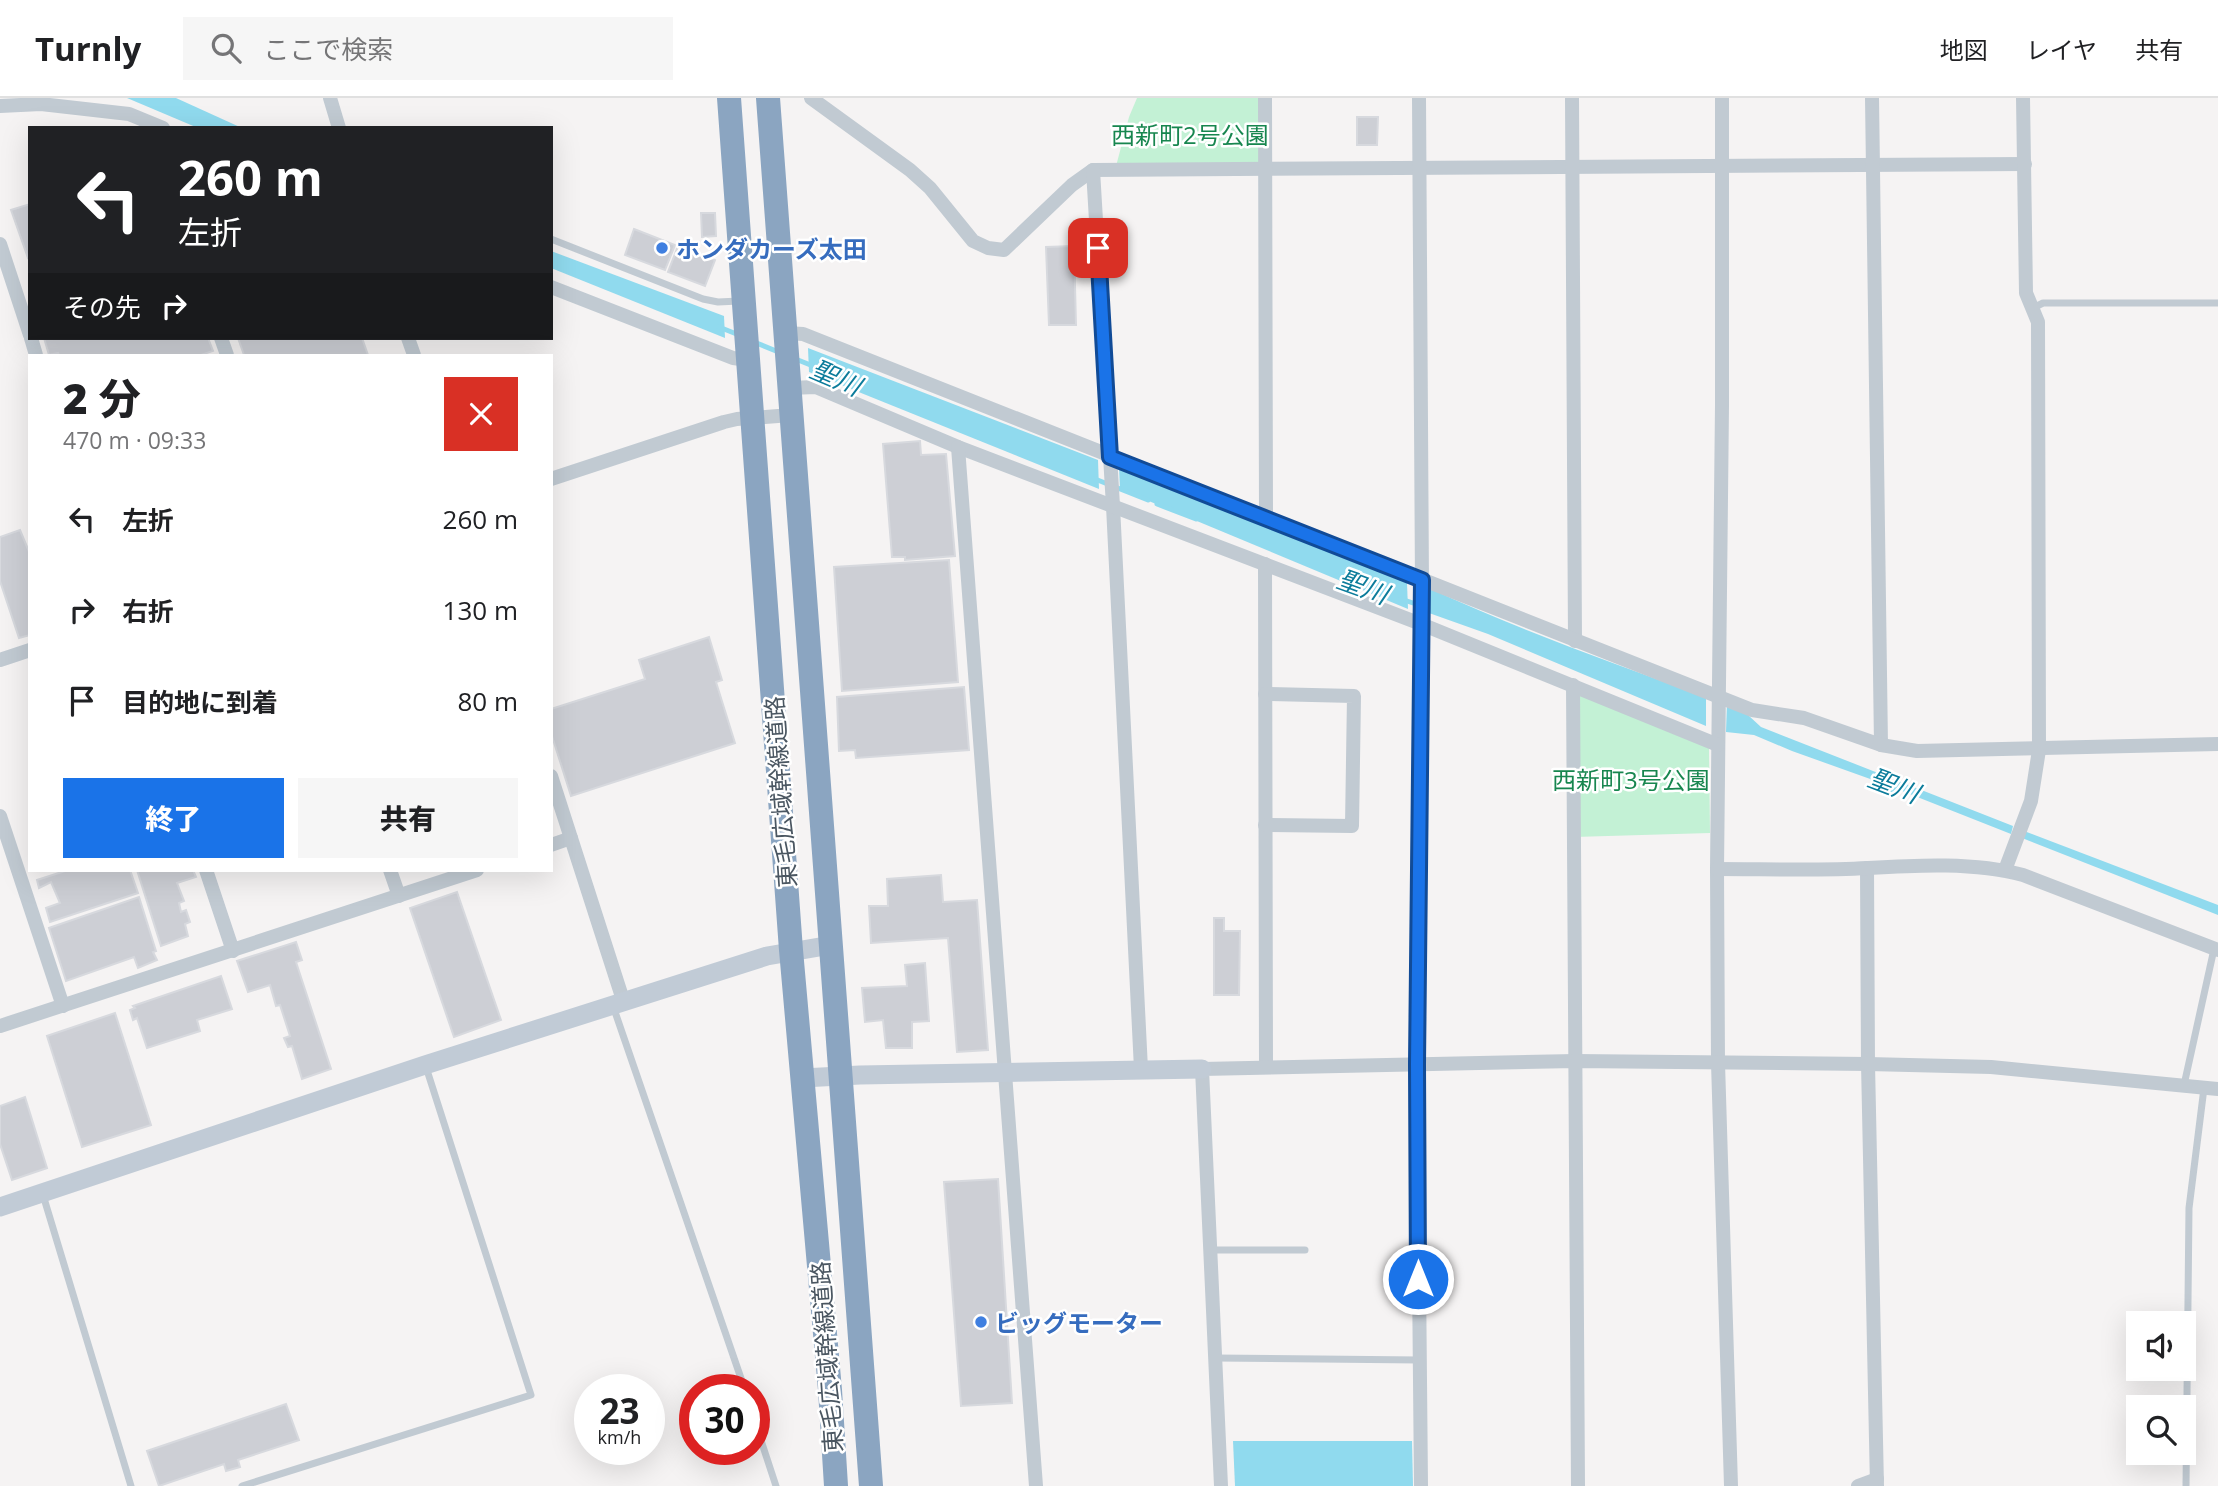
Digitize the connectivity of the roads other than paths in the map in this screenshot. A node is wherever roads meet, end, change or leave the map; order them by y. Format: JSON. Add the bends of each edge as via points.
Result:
{"nodes":[{"id":1,"x":330,"y":98,"type":"edge"},
{"id":2,"x":729,"y":98,"type":"edge"},
{"id":3,"x":768,"y":98,"type":"edge"},
{"id":4,"x":811,"y":98,"type":"edge"},
{"id":5,"x":1265,"y":98,"type":"edge"},
{"id":6,"x":1419,"y":98,"type":"edge"},
{"id":7,"x":1572,"y":98,"type":"edge"},
{"id":8,"x":1722,"y":98,"type":"edge"},
{"id":9,"x":1872,"y":98,"type":"edge"},
{"id":10,"x":2023,"y":98,"type":"edge"},
{"id":11,"x":0,"y":106,"type":"edge"},
{"id":12,"x":156,"y":126,"type":"edge"},
{"id":13,"x":338,"y":126,"type":"edge"},
{"id":14,"x":2025,"y":164,"type":"junction"},
{"id":15,"x":1573,"y":166,"type":"junction"},
{"id":16,"x":1872,"y":166,"type":"junction"},
{"id":17,"x":1266,"y":167,"type":"junction"},
{"id":18,"x":1418,"y":167,"type":"junction"},
{"id":19,"x":1721,"y":167,"type":"junction"},
{"id":20,"x":1093,"y":170,"type":"junction"},
{"id":21,"x":553,"y":240,"type":"edge"},
{"id":22,"x":0,"y":244,"type":"edge"},
{"id":23,"x":553,"y":287,"type":"edge"},
{"id":24,"x":2218,"y":303,"type":"edge"},
{"id":25,"x":2033,"y":308,"type":"junction"},
{"id":26,"x":744,"y":310,"type":"junction"},
{"id":27,"x":28,"y":330,"type":"edge"},
{"id":28,"x":786,"y":335,"type":"junction"},
{"id":29,"x":748,"y":356,"type":"junction"},
{"id":30,"x":789,"y":378,"type":"junction"},
{"id":31,"x":791,"y":415,"type":"junction"},
{"id":32,"x":752,"y":417,"type":"junction"},
{"id":33,"x":958,"y":447,"type":"junction"},
{"id":34,"x":1110,"y":461,"type":"junction"},
{"id":35,"x":553,"y":478,"type":"edge"},
{"id":36,"x":1113,"y":502,"type":"junction"},
{"id":37,"x":1266,"y":519,"type":"junction"},
{"id":38,"x":1265,"y":564,"type":"junction"},
{"id":39,"x":1422,"y":582,"type":"junction"},
{"id":40,"x":1421,"y":621,"type":"junction"},
{"id":41,"x":1575,"y":640,"type":"junction"},
{"id":42,"x":28,"y":651,"type":"edge"},
{"id":43,"x":0,"y":660,"type":"edge"},
{"id":44,"x":1573,"y":685,"type":"junction"},
{"id":45,"x":1265,"y":694,"type":"junction"},
{"id":46,"x":1718,"y":700,"type":"junction"},
{"id":47,"x":2218,"y":744,"type":"edge"},
{"id":48,"x":1718,"y":745,"type":"junction"},
{"id":49,"x":1881,"y":745,"type":"junction"},
{"id":50,"x":2039,"y":750,"type":"junction"},
{"id":51,"x":553,"y":782,"type":"edge"},
{"id":52,"x":0,"y":816,"type":"edge"},
{"id":53,"x":1265,"y":825,"type":"junction"},
{"id":54,"x":572,"y":838,"type":"junction"},
{"id":55,"x":553,"y":844,"type":"edge"},
{"id":56,"x":1867,"y":868,"type":"junction"},
{"id":57,"x":1717,"y":869,"type":"junction"},
{"id":58,"x":2005,"y":870,"type":"junction"},
{"id":59,"x":207,"y":872,"type":"edge"},
{"id":60,"x":391,"y":872,"type":"edge"},
{"id":61,"x":471,"y":872,"type":"edge"},
{"id":62,"x":399,"y":896,"type":"junction"},
{"id":63,"x":831,"y":946,"type":"junction"},
{"id":64,"x":2216,"y":949,"type":"edge"},
{"id":65,"x":792,"y":950,"type":"junction"},
{"id":66,"x":233,"y":951,"type":"junction"},
{"id":67,"x":619,"y":1005,"type":"junction"},
{"id":68,"x":63,"y":1006,"type":"junction"},
{"id":69,"x":0,"y":1026,"type":"edge"},
{"id":70,"x":1575,"y":1061,"type":"junction"},
{"id":71,"x":1718,"y":1063,"type":"junction"},
{"id":72,"x":1868,"y":1063,"type":"junction"},
{"id":73,"x":1417,"y":1064,"type":"junction"},
{"id":74,"x":425,"y":1065,"type":"junction"},
{"id":75,"x":1266,"y":1067,"type":"junction"},
{"id":76,"x":1141,"y":1069,"type":"junction"},
{"id":77,"x":1202,"y":1069,"type":"junction"},
{"id":78,"x":1005,"y":1072,"type":"junction"},
{"id":79,"x":842,"y":1075,"type":"junction"},
{"id":80,"x":803,"y":1078,"type":"junction"},
{"id":81,"x":2184,"y":1085,"type":"junction"},
{"id":82,"x":2211,"y":1088,"type":"edge"},
{"id":83,"x":42,"y":1192,"type":"junction"},
{"id":84,"x":0,"y":1207,"type":"edge"},
{"id":85,"x":1210,"y":1250,"type":"junction"},
{"id":86,"x":1305,"y":1250,"type":"dead end"},
{"id":87,"x":1215,"y":1358,"type":"junction"},
{"id":88,"x":1419,"y":1360,"type":"junction"},
{"id":89,"x":740,"y":1374,"type":"edge"},
{"id":90,"x":769,"y":1465,"type":"edge"},
{"id":91,"x":1877,"y":1482,"type":"edge"},
{"id":92,"x":131,"y":1486,"type":"edge"},
{"id":93,"x":242,"y":1486,"type":"edge"},
{"id":94,"x":776,"y":1486,"type":"edge"},
{"id":95,"x":836,"y":1486,"type":"edge"},
{"id":96,"x":871,"y":1486,"type":"edge"},
{"id":97,"x":1037,"y":1486,"type":"edge"},
{"id":98,"x":1221,"y":1486,"type":"edge"},
{"id":99,"x":1421,"y":1486,"type":"edge"},
{"id":100,"x":1578,"y":1486,"type":"edge"},
{"id":101,"x":1731,"y":1486,"type":"edge"},
{"id":102,"x":1858,"y":1486,"type":"edge"},
{"id":103,"x":2186,"y":1486,"type":"edge"}],
"edges":[{"from":1,"to":13,"type":"street"},
{"from":2,"to":26,"type":"highway","name":"東毛広域幹線道路"},
{"from":3,"to":28,"type":"highway","name":"東毛広域幹線道路"},
{"from":4,"to":20,"type":"street","via":[[910,170],[973,241],[988,248],[1004,250]]},
{"from":5,"to":17,"type":"street"},
{"from":6,"to":18,"type":"street"},
{"from":7,"to":15,"type":"street"},
{"from":8,"to":19,"type":"street"},
{"from":9,"to":16,"type":"street"},
{"from":10,"to":14,"type":"street"},
{"from":11,"to":12,"type":"street","via":[[41,104],[129,114]]},
{"from":14,"to":16,"type":"street"},
{"from":14,"to":25,"type":"street","via":[[2026,293]]},
{"from":15,"to":18,"type":"street"},
{"from":15,"to":19,"type":"street"},
{"from":15,"to":41,"type":"street"},
{"from":16,"to":19,"type":"street"},
{"from":16,"to":49,"type":"street"},
{"from":17,"to":18,"type":"street"},
{"from":17,"to":20,"type":"street"},
{"from":17,"to":37,"type":"street"},
{"from":18,"to":39,"type":"street"},
{"from":19,"to":46,"type":"street"},
{"from":20,"to":34,"type":"street"},
{"from":21,"to":26,"type":"lane","via":[[703,299]]},
{"from":22,"to":27,"type":"street"},
{"from":23,"to":29,"type":"street","via":[[733,358]]},
{"from":24,"to":25,"type":"lane","via":[[2043,303]]},
{"from":25,"to":50,"type":"street","via":[[2038,322]]},
{"from":26,"to":29,"type":"highway","name":"東毛広域幹線道路"},
{"from":28,"to":30,"type":"highway","name":"東毛広域幹線道路"},
{"from":28,"to":34,"type":"street","via":[[803,334]]},
{"from":29,"to":32,"type":"highway","name":"東毛広域幹線道路"},
{"from":30,"to":31,"type":"highway","name":"東毛広域幹線道路"},
{"from":30,"to":33,"type":"street"},
{"from":31,"to":32,"type":"street"},
{"from":31,"to":63,"type":"highway","name":"東毛広域幹線道路"},
{"from":32,"to":35,"type":"street"},
{"from":32,"to":65,"type":"highway","name":"東毛広域幹線道路"},
{"from":33,"to":36,"type":"street"},
{"from":33,"to":78,"type":"street"},
{"from":34,"to":36,"type":"street"},
{"from":34,"to":37,"type":"street"},
{"from":36,"to":38,"type":"street"},
{"from":36,"to":76,"type":"street"},
{"from":37,"to":39,"type":"street"},
{"from":38,"to":40,"type":"street"},
{"from":38,"to":45,"type":"street"},
{"from":39,"to":40,"type":"street"},
{"from":39,"to":41,"type":"street"},
{"from":40,"to":44,"type":"street"},
{"from":40,"to":73,"type":"street"},
{"from":41,"to":46,"type":"street"},
{"from":42,"to":43,"type":"street"},
{"from":44,"to":48,"type":"street"},
{"from":44,"to":70,"type":"street"},
{"from":45,"to":53,"type":"street"},
{"from":45,"to":53,"type":"street","via":[[1354,696],[1352,826]]},
{"from":46,"to":48,"type":"street"},
{"from":46,"to":49,"type":"street","via":[[1804,719]]},
{"from":47,"to":50,"type":"street"},
{"from":48,"to":57,"type":"street"},
{"from":49,"to":50,"type":"street","via":[[1917,751]]},
{"from":50,"to":58,"type":"street","via":[[2031,801]]},
{"from":51,"to":54,"type":"street"},
{"from":52,"to":68,"type":"street"},
{"from":53,"to":75,"type":"street"},
{"from":54,"to":55,"type":"street"},
{"from":54,"to":67,"type":"street"},
{"from":56,"to":57,"type":"street"},
{"from":56,"to":58,"type":"street","via":[[1903,864]]},
{"from":56,"to":72,"type":"street"},
{"from":57,"to":71,"type":"street"},
{"from":58,"to":64,"type":"street"},
{"from":59,"to":66,"type":"street"},
{"from":60,"to":62,"type":"street"},
{"from":61,"to":62,"type":"street"},
{"from":62,"to":66,"type":"street"},
{"from":63,"to":65,"type":"street"},
{"from":63,"to":79,"type":"highway","name":"東毛広域幹線道路"},
{"from":64,"to":81,"type":"lane"},
{"from":65,"to":67,"type":"street"},
{"from":65,"to":80,"type":"highway","name":"東毛広域幹線道路"},
{"from":66,"to":68,"type":"street"},
{"from":67,"to":74,"type":"street"},
{"from":67,"to":89,"type":"lane"},
{"from":68,"to":69,"type":"street"},
{"from":70,"to":71,"type":"street"},
{"from":70,"to":73,"type":"street"},
{"from":70,"to":100,"type":"street"},
{"from":71,"to":72,"type":"street"},
{"from":71,"to":101,"type":"street"},
{"from":72,"to":81,"type":"street","via":[[1991,1067]]},
{"from":72,"to":91,"type":"street"},
{"from":73,"to":75,"type":"street"},
{"from":73,"to":88,"type":"street"},
{"from":74,"to":83,"type":"street"},
{"from":74,"to":93,"type":"lane","via":[[531,1395]]},
{"from":75,"to":77,"type":"street"},
{"from":76,"to":77,"type":"street"},
{"from":76,"to":78,"type":"street"},
{"from":77,"to":85,"type":"street"},
{"from":78,"to":79,"type":"street"},
{"from":78,"to":97,"type":"street"},
{"from":79,"to":80,"type":"street"},
{"from":79,"to":96,"type":"highway","name":"東毛広域幹線道路"},
{"from":80,"to":95,"type":"highway","name":"東毛広域幹線道路"},
{"from":81,"to":82,"type":"street"},
{"from":82,"to":103,"type":"lane","via":[[2189,1208]]},
{"from":83,"to":84,"type":"street"},
{"from":83,"to":92,"type":"lane"},
{"from":85,"to":86,"type":"lane"},
{"from":85,"to":87,"type":"street"},
{"from":87,"to":88,"type":"lane"},
{"from":87,"to":98,"type":"street"},
{"from":88,"to":99,"type":"street"},
{"from":90,"to":94,"type":"lane"},
{"from":91,"to":102,"type":"street"}]}
